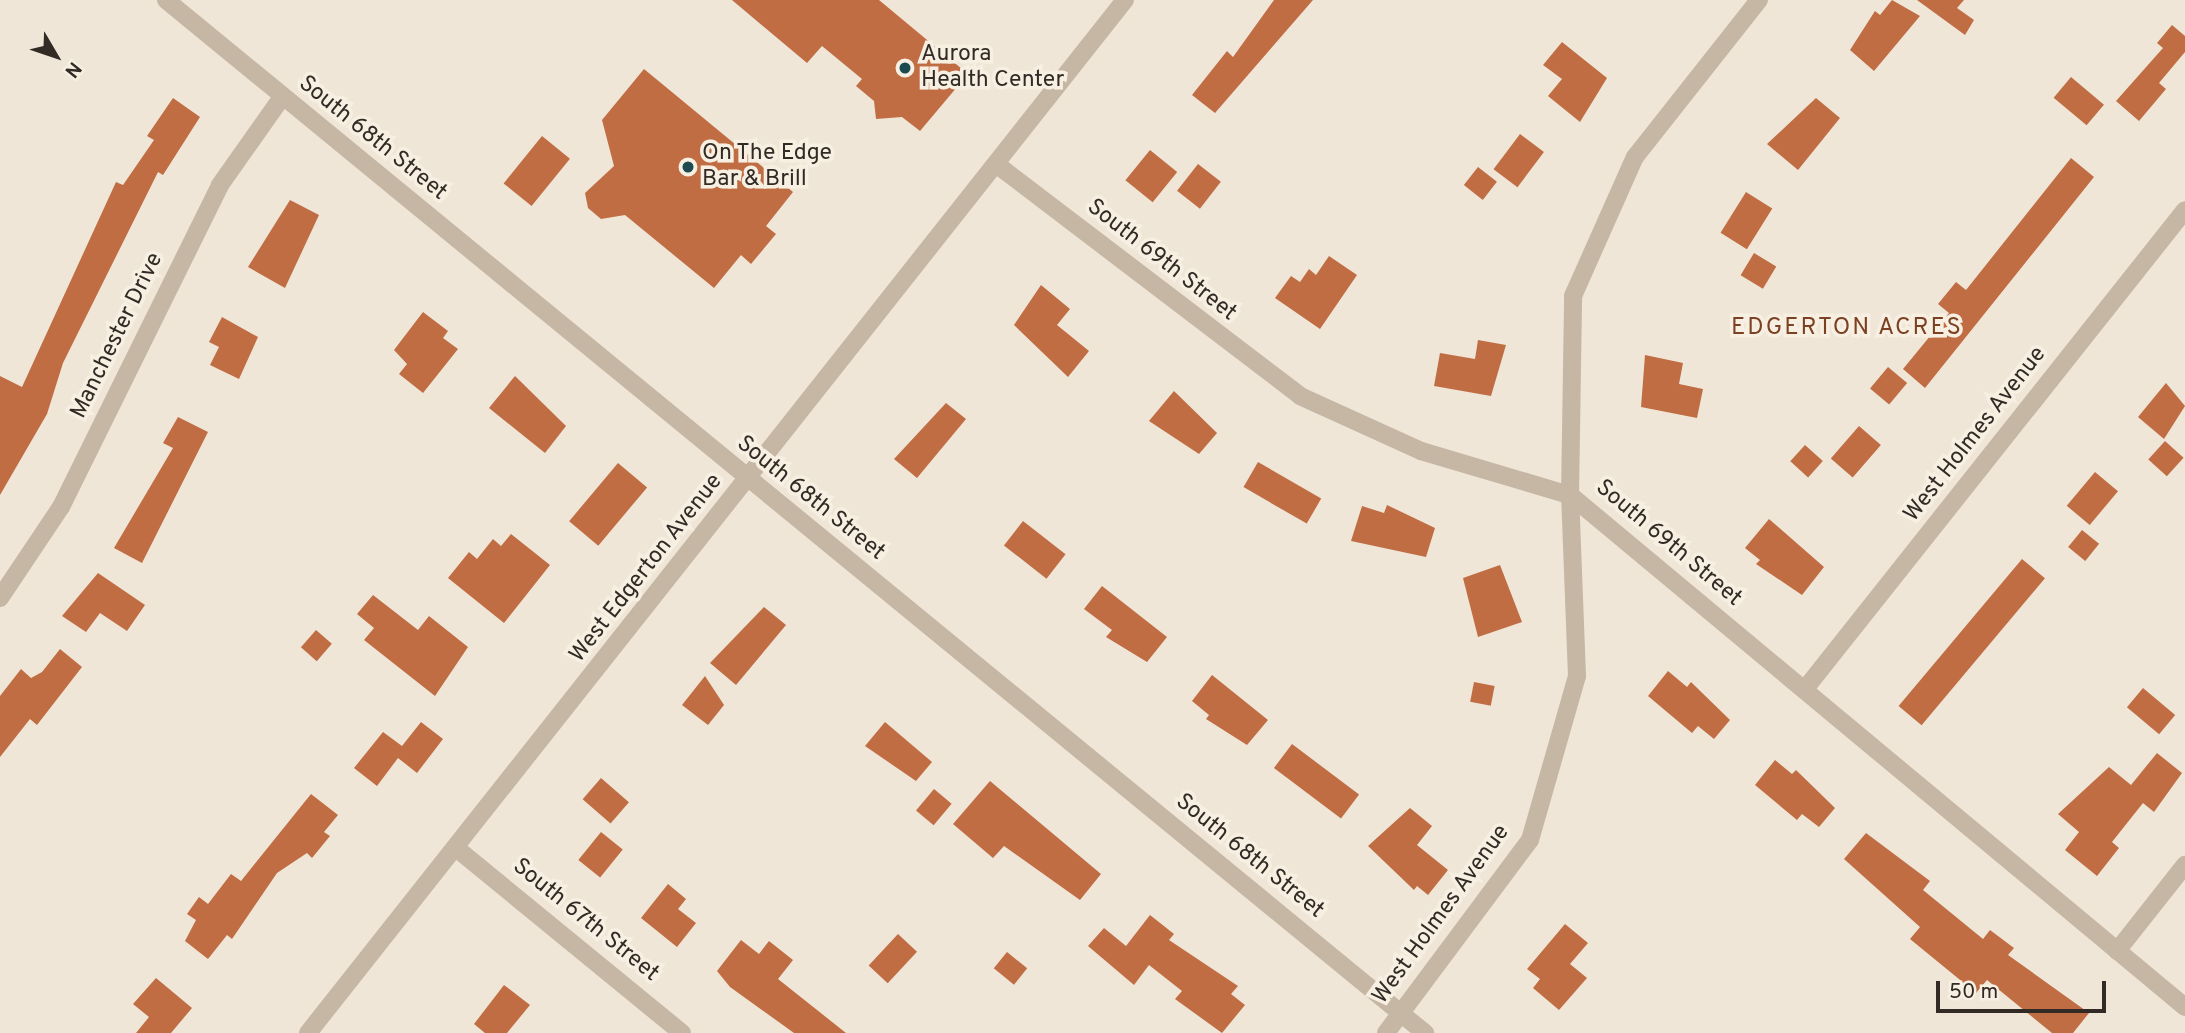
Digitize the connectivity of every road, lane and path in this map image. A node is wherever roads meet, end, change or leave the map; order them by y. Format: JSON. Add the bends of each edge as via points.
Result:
{"nodes":[{"id":1,"x":166,"y":0,"type":"edge"},
{"id":2,"x":1125,"y":0,"type":"edge"},
{"id":3,"x":1759,"y":0,"type":"edge"},
{"id":4,"x":282,"y":97,"type":"junction"},
{"id":5,"x":996,"y":164,"type":"junction"},
{"id":6,"x":2185,"y":210,"type":"edge"},
{"id":7,"x":749,"y":480,"type":"junction"},
{"id":8,"x":1570,"y":495,"type":"junction"},
{"id":9,"x":0,"y":598,"type":"edge"},
{"id":10,"x":1805,"y":690,"type":"junction"},
{"id":11,"x":457,"y":848,"type":"junction"},
{"id":12,"x":2185,"y":865,"type":"edge"},
{"id":13,"x":2117,"y":951,"type":"junction"},
{"id":14,"x":2185,"y":1007,"type":"edge"},
{"id":15,"x":1402,"y":1014,"type":"junction"},
{"id":16,"x":308,"y":1033,"type":"edge"},
{"id":17,"x":682,"y":1033,"type":"edge"},
{"id":18,"x":1386,"y":1033,"type":"edge"},
{"id":19,"x":1425,"y":1033,"type":"edge"}],
"edges":[{"from":1,"to":4,"type":"street","name":"South 68th Street"},
{"from":2,"to":5,"type":"street","name":"West Edgerton Avenue"},
{"from":3,"to":8,"type":"street","name":"West Holmes Avenue","via":[[1635,157],[1573,296]]},
{"from":4,"to":7,"type":"street","name":"South 68th Street"},
{"from":4,"to":9,"type":"street","name":"Manchester Drive","via":[[220,185],[61,507]]},
{"from":5,"to":7,"type":"street","name":"West Edgerton Avenue"},
{"from":5,"to":8,"type":"street","name":"South 69th Street","via":[[1300,396],[1421,451]]},
{"from":6,"to":10,"type":"street","name":"West Holmes Avenue"},
{"from":7,"to":11,"type":"street","name":"West Edgerton Avenue"},
{"from":7,"to":15,"type":"street","name":"South 68th Street"},
{"from":8,"to":10,"type":"street","name":"South 69th Street"},
{"from":8,"to":15,"type":"street","name":"West Holmes Avenue","via":[[1577,676],[1530,840]]},
{"from":10,"to":13,"type":"street","name":"South 69th Street"},
{"from":11,"to":16,"type":"street","name":"West Edgerton Avenue"},
{"from":11,"to":17,"type":"street","name":"South 67th Street"},
{"from":12,"to":13,"type":"street"},
{"from":13,"to":14,"type":"street","name":"South 69th Street"},
{"from":15,"to":18,"type":"street","name":"West Holmes Avenue"},
{"from":15,"to":19,"type":"street","name":"South 68th Street"}]}
